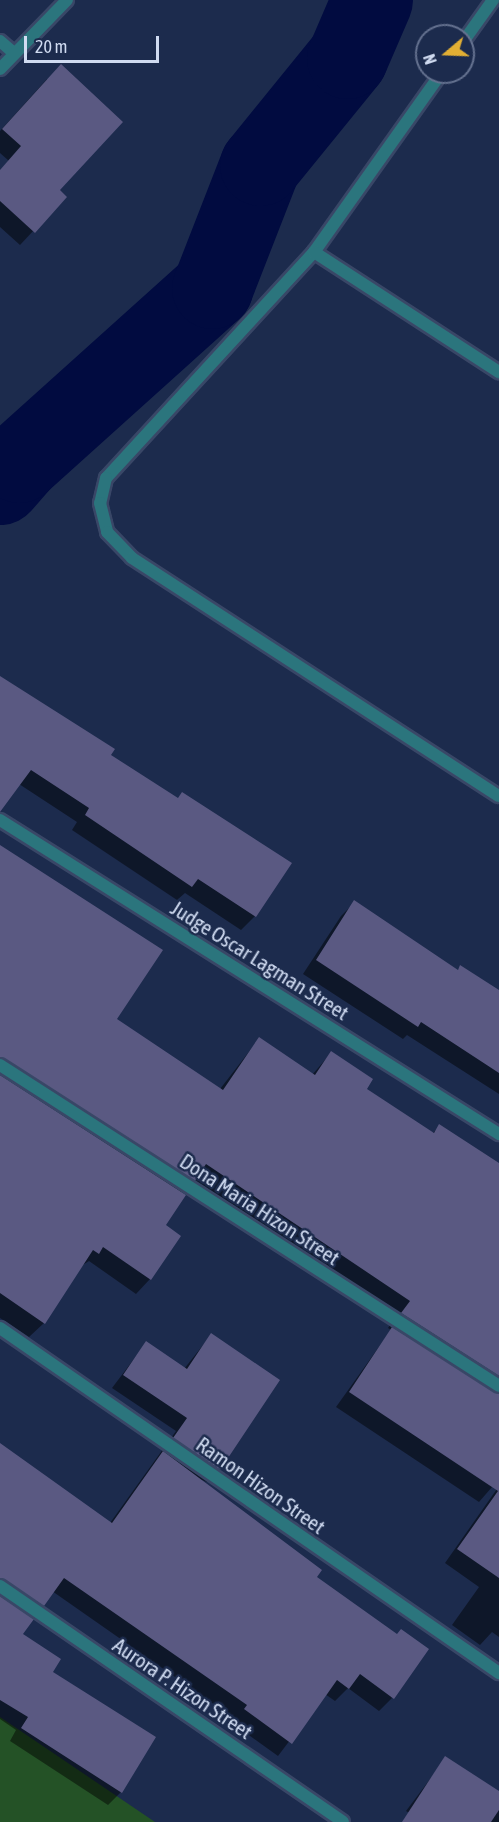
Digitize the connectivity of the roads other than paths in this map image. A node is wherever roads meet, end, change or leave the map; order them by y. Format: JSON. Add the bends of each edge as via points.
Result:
{"nodes":[{"id":1,"x":68,"y":0,"type":"edge"},
{"id":2,"x":493,"y":0,"type":"edge"},
{"id":3,"x":475,"y":25,"type":"edge"},
{"id":4,"x":0,"y":41,"type":"edge"},
{"id":5,"x":14,"y":53,"type":"junction"},
{"id":6,"x":0,"y":69,"type":"edge"},
{"id":7,"x":433,"y":84,"type":"edge"},
{"id":8,"x":314,"y":252,"type":"junction"},
{"id":9,"x":499,"y":372,"type":"edge"},
{"id":10,"x":499,"y":796,"type":"edge"},
{"id":11,"x":0,"y":820,"type":"edge"},
{"id":12,"x":0,"y":1065,"type":"edge"},
{"id":13,"x":499,"y":1134,"type":"edge"},
{"id":14,"x":0,"y":1328,"type":"edge"},
{"id":15,"x":499,"y":1386,"type":"edge"},
{"id":16,"x":0,"y":1586,"type":"edge"},
{"id":17,"x":499,"y":1674,"type":"edge"},
{"id":18,"x":343,"y":1822,"type":"edge"}],
"edges":[{"from":1,"to":5,"type":"street"},
{"from":2,"to":3,"type":"street"},
{"from":4,"to":5,"type":"street"},
{"from":5,"to":6,"type":"street"},
{"from":7,"to":8,"type":"street"},
{"from":8,"to":9,"type":"street"},
{"from":8,"to":10,"type":"street","via":[[106,477],[100,503],[107,532],[132,558]]},
{"from":11,"to":13,"type":"street","name":"Judge Oscar Lagman Street"},
{"from":12,"to":15,"type":"street","name":"Dona Maria Hizon Street"},
{"from":14,"to":17,"type":"street","name":"Ramon Hizon Street"},
{"from":16,"to":18,"type":"street","name":"Aurora P. Hizon Street"}]}
